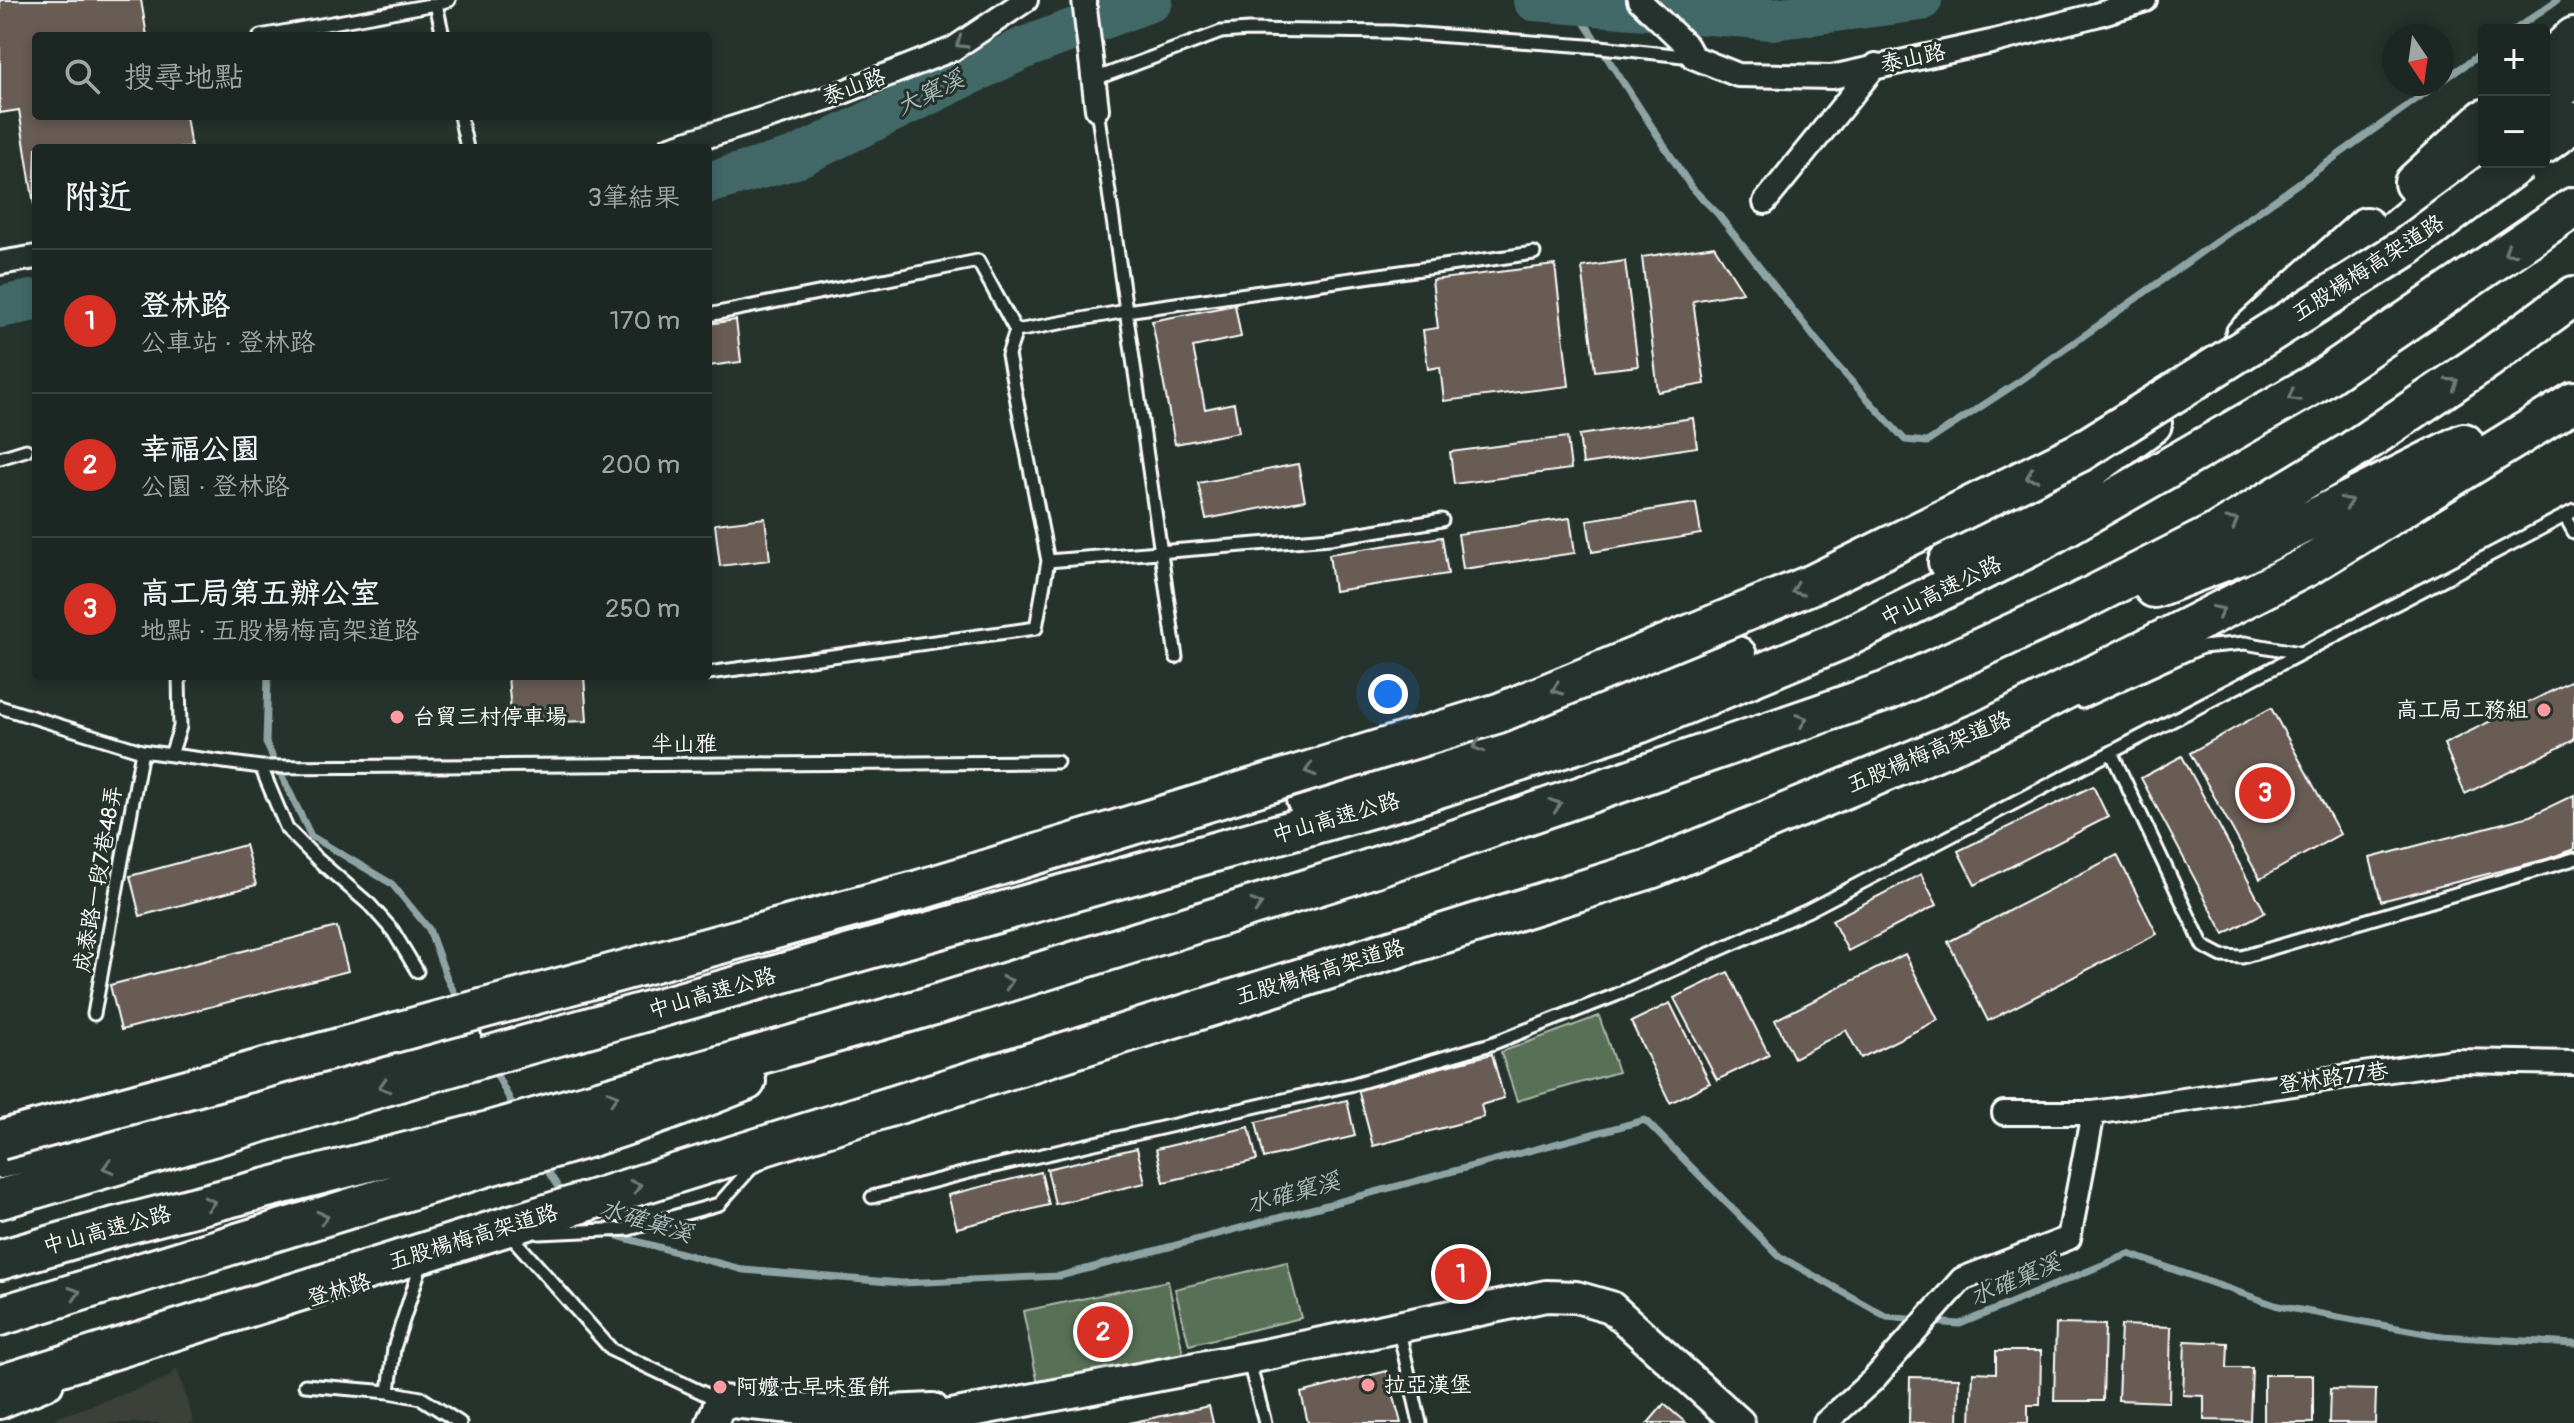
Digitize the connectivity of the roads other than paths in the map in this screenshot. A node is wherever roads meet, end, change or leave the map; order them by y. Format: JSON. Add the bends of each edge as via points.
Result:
{"nodes":[{"id":1,"x":449,"y":0,"type":"edge"},
{"id":2,"x":1026,"y":0,"type":"edge"},
{"id":3,"x":1084,"y":0,"type":"edge"},
{"id":4,"x":1639,"y":0,"type":"edge"},
{"id":5,"x":2145,"y":0,"type":"edge"},
{"id":6,"x":436,"y":4,"type":"junction"},
{"id":7,"x":282,"y":32,"type":"edge"},
{"id":8,"x":442,"y":32,"type":"edge"},
{"id":9,"x":2574,"y":37,"type":"edge"},
{"id":10,"x":1690,"y":52,"type":"junction"},
{"id":11,"x":2550,"y":59,"type":"edge"},
{"id":12,"x":1876,"y":65,"type":"junction"},
{"id":13,"x":1092,"y":75,"type":"junction"},
{"id":14,"x":2574,"y":77,"type":"edge"},
{"id":15,"x":2550,"y":99,"type":"edge"},
{"id":16,"x":1097,"y":109,"type":"joint"},
{"id":17,"x":461,"y":120,"type":"edge"},
{"id":18,"x":2574,"y":122,"type":"edge"},
{"id":19,"x":2478,"y":124,"type":"edge"},
{"id":20,"x":2550,"y":140,"type":"edge"},
{"id":21,"x":466,"y":144,"type":"edge"},
{"id":22,"x":683,"y":144,"type":"edge"},
{"id":23,"x":2478,"y":161,"type":"edge"},
{"id":24,"x":2512,"y":168,"type":"edge"},
{"id":25,"x":1765,"y":202,"type":"dead end"},
{"id":26,"x":2574,"y":207,"type":"edge"},
{"id":27,"x":1534,"y":253,"type":"dead end"},
{"id":28,"x":32,"y":258,"type":"edge"},
{"id":29,"x":0,"y":263,"type":"edge"},
{"id":30,"x":2574,"y":296,"type":"edge"},
{"id":31,"x":1126,"y":311,"type":"junction"},
{"id":32,"x":712,"y":314,"type":"edge"},
{"id":33,"x":1016,"y":331,"type":"junction"},
{"id":34,"x":2574,"y":389,"type":"edge"},
{"id":35,"x":2574,"y":402,"type":"edge"},
{"id":36,"x":2128,"y":443,"type":"junction"},
{"id":37,"x":26,"y":450,"type":"dead end"},
{"id":38,"x":0,"y":458,"type":"edge"},
{"id":39,"x":2570,"y":514,"type":"edge"},
{"id":40,"x":1442,"y":520,"type":"dead end"},
{"id":41,"x":2574,"y":532,"type":"edge"},
{"id":42,"x":1160,"y":552,"type":"junction"},
{"id":43,"x":1048,"y":561,"type":"junction"},
{"id":44,"x":1867,"y":606,"type":"junction"},
{"id":45,"x":2300,"y":653,"type":"junction"},
{"id":46,"x":1176,"y":657,"type":"dead end"},
{"id":47,"x":712,"y":672,"type":"edge"},
{"id":48,"x":179,"y":680,"type":"edge"},
{"id":49,"x":1887,"y":691,"type":"junction"},
{"id":50,"x":2075,"y":705,"type":"dead end"},
{"id":51,"x":0,"y":707,"type":"edge"},
{"id":52,"x":1641,"y":723,"type":"junction"},
{"id":53,"x":142,"y":751,"type":"junction"},
{"id":54,"x":2112,"y":754,"type":"junction"},
{"id":55,"x":171,"y":755,"type":"junction"},
{"id":56,"x":1057,"y":762,"type":"dead end"},
{"id":57,"x":266,"y":767,"type":"junction"},
{"id":58,"x":1719,"y":855,"type":"dead end"},
{"id":59,"x":2574,"y":859,"type":"edge"},
{"id":60,"x":417,"y":971,"type":"dead end"},
{"id":61,"x":94,"y":1014,"type":"dead end"},
{"id":62,"x":502,"y":1039,"type":"junction"},
{"id":63,"x":456,"y":1052,"type":"junction"},
{"id":64,"x":2574,"y":1063,"type":"edge"},
{"id":65,"x":2004,"y":1113,"type":"dead end"},
{"id":66,"x":2093,"y":1113,"type":"junction"},
{"id":67,"x":0,"y":1140,"type":"edge"},
{"id":68,"x":811,"y":1145,"type":"dead end"},
{"id":69,"x":496,"y":1147,"type":"junction"},
{"id":70,"x":0,"y":1159,"type":"edge"},
{"id":71,"x":767,"y":1161,"type":"dead end"},
{"id":72,"x":872,"y":1197,"type":"dead end"},
{"id":73,"x":0,"y":1199,"type":"edge"},
{"id":74,"x":510,"y":1235,"type":"junction"},
{"id":75,"x":0,"y":1260,"type":"edge"},
{"id":76,"x":421,"y":1265,"type":"junction"},
{"id":77,"x":0,"y":1316,"type":"edge"},
{"id":78,"x":1398,"y":1327,"type":"junction"},
{"id":79,"x":1248,"y":1358,"type":"junction"},
{"id":80,"x":0,"y":1385,"type":"edge"},
{"id":81,"x":305,"y":1385,"type":"dead end"},
{"id":82,"x":389,"y":1392,"type":"junction"},
{"id":83,"x":999,"y":1406,"type":"junction"},
{"id":84,"x":0,"y":1407,"type":"edge"},
{"id":85,"x":717,"y":1412,"type":"edge"},
{"id":86,"x":460,"y":1423,"type":"edge"},
{"id":87,"x":910,"y":1423,"type":"edge"},
{"id":88,"x":1265,"y":1423,"type":"edge"},
{"id":89,"x":1420,"y":1423,"type":"edge"},
{"id":90,"x":1739,"y":1423,"type":"edge"},
{"id":91,"x":1825,"y":1423,"type":"edge"}],
"edges":[{"from":1,"to":6,"type":"lane"},
{"from":2,"to":22,"type":"street","name":"泰山路","one_way":true,"via":[[953,49],[828,98]]},
{"from":3,"to":13,"type":"street"},
{"from":4,"to":10,"type":"street"},
{"from":5,"to":12,"type":"street","name":"泰山路","via":[[1991,42]]},
{"from":6,"to":7,"type":"lane"},
{"from":6,"to":8,"type":"lane"},
{"from":9,"to":11,"type":"highway"},
{"from":10,"to":12,"type":"street","name":"泰山路","via":[[1738,75],[1832,77]]},
{"from":10,"to":13,"type":"lane","via":[[1392,32],[1249,30],[1221,32]]},
{"from":12,"to":25,"type":"street"},
{"from":13,"to":16,"type":"street"},
{"from":14,"to":15,"type":"highway"},
{"from":16,"to":31,"type":"lane"},
{"from":17,"to":21,"type":"lane"},
{"from":18,"to":20,"type":"highway"},
{"from":19,"to":36,"type":"highway"},
{"from":23,"to":36,"type":"highway"},
{"from":24,"to":67,"type":"highway","name":"五股楊梅高架道路","one_way":true,"bridge":true,"via":[[2405,248],[2080,452],[1815,583],[1499,713],[919,890]]},
{"from":26,"to":52,"type":"highway","name":"中山高速公路","one_way":true,"via":[[2314,384],[2030,547],[1841,640]]},
{"from":27,"to":31,"type":"lane"},
{"from":28,"to":29,"type":"street"},
{"from":49,"to":30,"type":"highway","name":"中山高速公路","one_way":true,"via":[[2214,534],[2352,451]]},
{"from":31,"to":33,"type":"lane"},
{"from":31,"to":42,"type":"lane"},
{"from":32,"to":33,"type":"lane","via":[[978,261]]},
{"from":33,"to":43,"type":"lane","via":[[1008,355]]},
{"from":49,"to":34,"type":"highway","one_way":true,"via":[[2243,554]]},
{"from":80,"to":35,"type":"highway","name":"五股楊梅高架道路","one_way":true,"via":[[1653,868],[1986,730],[2306,567]]},
{"from":36,"to":44,"type":"highway","via":[[2018,520]]},
{"from":37,"to":38,"type":"lane"},
{"from":39,"to":41,"type":"lane"},
{"from":39,"to":45,"type":"lane"},
{"from":40,"to":42,"type":"lane","via":[[1330,538]]},
{"from":42,"to":43,"type":"lane"},
{"from":42,"to":46,"type":"lane"},
{"from":43,"to":47,"type":"lane","via":[[1036,628]]},
{"from":44,"to":52,"type":"highway"},
{"from":44,"to":62,"type":"highway","one_way":true,"via":[[1632,696],[1396,773],[805,944]]},
{"from":45,"to":50,"type":"lane","via":[[2245,643],[2202,647]]},
{"from":45,"to":54,"type":"lane"},
{"from":48,"to":55,"type":"lane","via":[[180,727]]},
{"from":69,"to":49,"type":"highway","name":"中山高速公路","one_way":true,"via":[[1352,875]]},
{"from":51,"to":53,"type":"lane","name":"半山雅"},
{"from":52,"to":62,"type":"highway","name":"中山高速公路","via":[[1407,798]]},
{"from":53,"to":55,"type":"lane","name":"半山雅"},
{"from":53,"to":61,"type":"lane","name":"成泰路一段7巷48弄"},
{"from":54,"to":59,"type":"lane","via":[[2203,946],[2222,956],[2242,957]]},
{"from":54,"to":72,"type":"lane","via":[[1807,911],[1491,1044],[1354,1084]]},
{"from":55,"to":57,"type":"lane","name":"半山雅"},
{"from":56,"to":57,"type":"lane","name":"半山雅"},
{"from":57,"to":60,"type":"lane","via":[[287,829],[370,905]]},
{"from":58,"to":68,"type":"lane","via":[[1036,1066]]},
{"from":62,"to":63,"type":"highway","name":"中山高速公路"},
{"from":63,"to":70,"type":"highway"},
{"from":63,"to":73,"type":"highway","name":"中山高速公路","one_way":true},
{"from":64,"to":66,"type":"street","name":"登林路77巷","via":[[2453,1061]]},
{"from":65,"to":66,"type":"street","name":"登林路77巷"},
{"from":66,"to":91,"type":"street","via":[[2069,1238],[1962,1279],[1873,1380]]},
{"from":75,"to":69,"type":"highway","name":"中山高速公路","one_way":true,"via":[[115,1227]]},
{"from":77,"to":69,"type":"highway","one_way":true},
{"from":71,"to":74,"type":"lane","via":[[753,1166],[719,1204],[629,1229]]},
{"from":74,"to":76,"type":"street","name":"登林路"},
{"from":74,"to":85,"type":"lane","via":[[612,1350]]},
{"from":76,"to":82,"type":"lane","via":[[394,1348]]},
{"from":76,"to":84,"type":"street","name":"登林路","via":[[105,1364]]},
{"from":78,"to":79,"type":"street"},
{"from":78,"to":89,"type":"lane"},
{"from":78,"to":90,"type":"street","via":[[1546,1296],[1576,1297],[1611,1307]]},
{"from":79,"to":83,"type":"street"},
{"from":79,"to":88,"type":"lane"},
{"from":81,"to":82,"type":"lane"},
{"from":82,"to":86,"type":"lane","via":[[421,1398]]},
{"from":83,"to":85,"type":"street"},
{"from":83,"to":87,"type":"street"}]}
